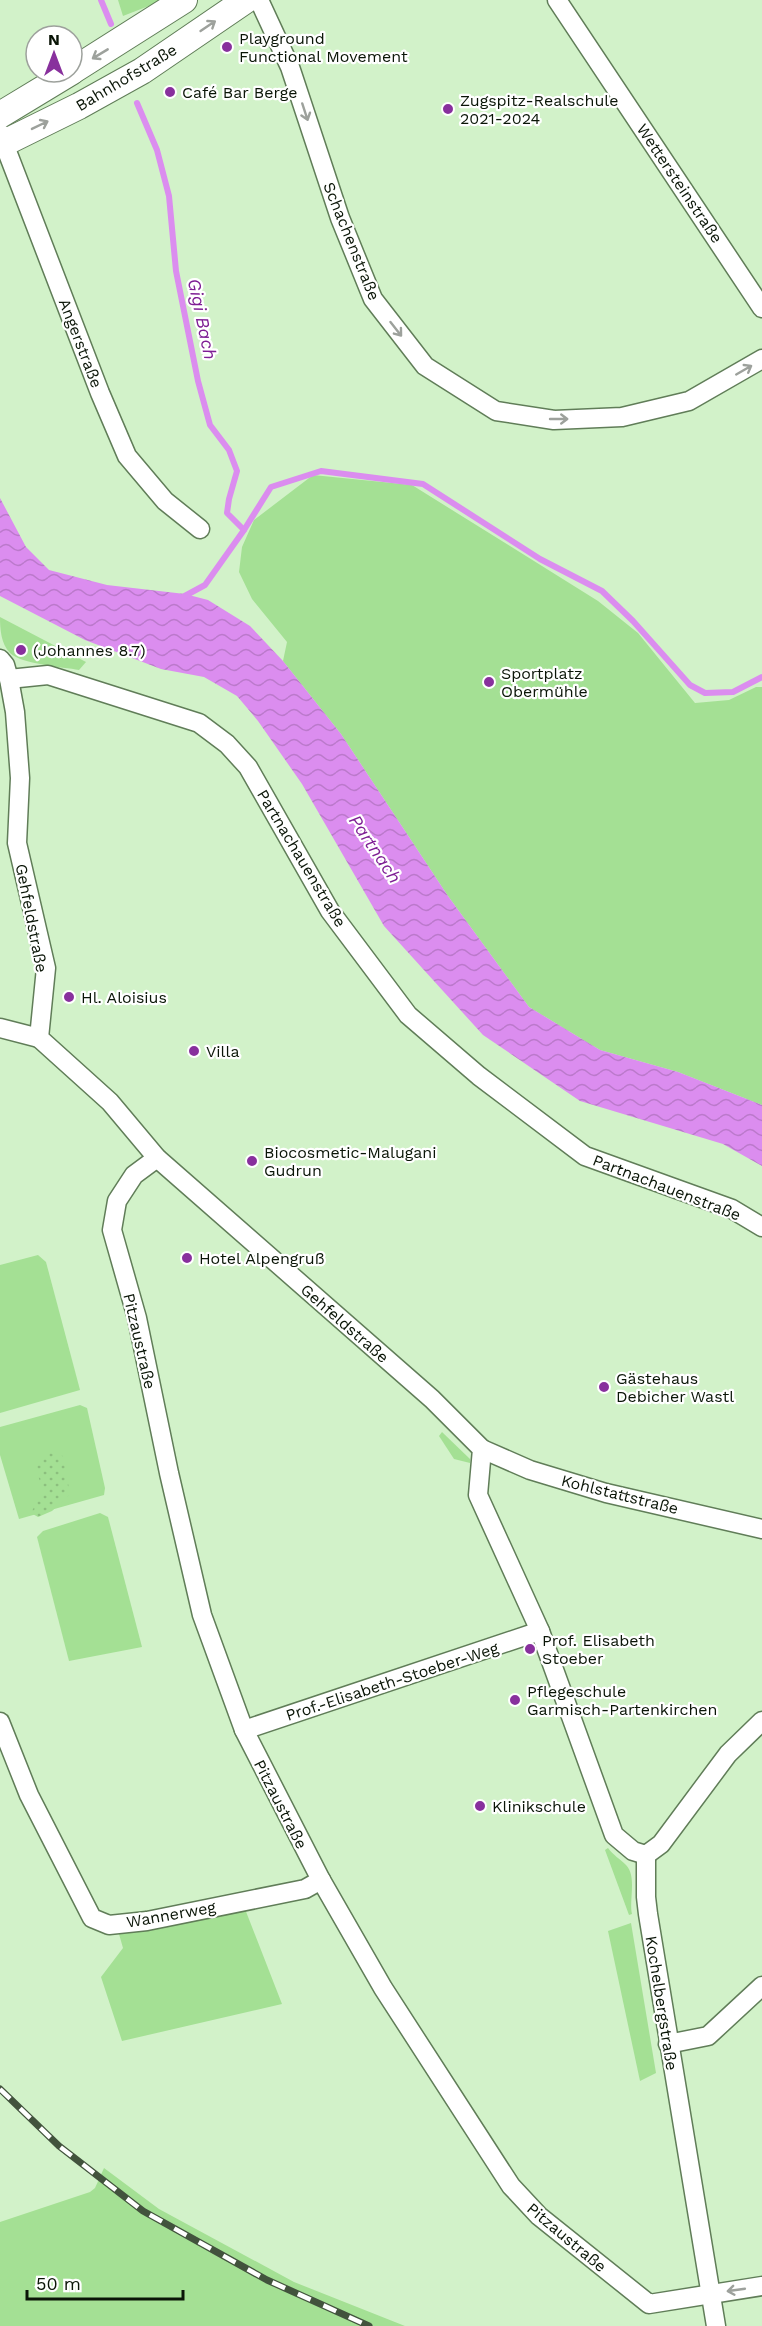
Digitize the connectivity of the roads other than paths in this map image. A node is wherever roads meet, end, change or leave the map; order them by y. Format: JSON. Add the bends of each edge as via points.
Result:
{"nodes":[{"id":1,"x":183,"y":0,"type":"edge"},
{"id":2,"x":246,"y":0,"type":"edge"},
{"id":3,"x":259,"y":0,"type":"edge"},
{"id":4,"x":557,"y":0,"type":"edge"},
{"id":5,"x":84,"y":64,"type":"edge"},
{"id":6,"x":51,"y":84,"type":"edge"},
{"id":7,"x":0,"y":115,"type":"edge"},
{"id":8,"x":2,"y":140,"type":"edge"},
{"id":9,"x":762,"y":308,"type":"edge"},
{"id":10,"x":762,"y":359,"type":"edge"},
{"id":11,"x":200,"y":529,"type":"dead end"},
{"id":12,"x":0,"y":659,"type":"edge"},
{"id":13,"x":9,"y":679,"type":"junction"},
{"id":14,"x":0,"y":1028,"type":"edge"},
{"id":15,"x":39,"y":1038,"type":"junction"},
{"id":16,"x":157,"y":1158,"type":"junction"},
{"id":17,"x":762,"y":1227,"type":"edge"},
{"id":18,"x":482,"y":1449,"type":"junction"},
{"id":19,"x":762,"y":1529,"type":"edge"},
{"id":20,"x":540,"y":1631,"type":"junction"},
{"id":21,"x":762,"y":1721,"type":"edge"},
{"id":22,"x":0,"y":1722,"type":"edge"},
{"id":23,"x":244,"y":1730,"type":"junction"},
{"id":24,"x":646,"y":1855,"type":"junction"},
{"id":25,"x":321,"y":1880,"type":"junction"},
{"id":26,"x":762,"y":1986,"type":"edge"},
{"id":27,"x":668,"y":2044,"type":"junction"},
{"id":28,"x":762,"y":2286,"type":"edge"},
{"id":29,"x":710,"y":2294,"type":"junction"},
{"id":30,"x":716,"y":2326,"type":"edge"}],
"edges":[{"from":1,"to":5,"type":"main road","name":"Bahnhofstraße","one_way":true},
{"from":8,"to":2,"type":"main road","name":"Bahnhofstraße","one_way":true,"via":[[79,106],[142,71]]},
{"from":3,"to":10,"type":"street","name":"Schachenstraße","one_way":true,"via":[[290,67],[340,218],[373,299],[425,366],[496,411],[554,420],[622,417],[690,401]]},
{"from":4,"to":9,"type":"street","name":"Wettersteinstraße"},
{"from":6,"to":7,"type":"main road","name":"Bahnhofstraße"},
{"from":8,"to":11,"type":"street","name":"Angerstraße","via":[[127,456],[165,501]]},
{"from":12,"to":13,"type":"street"},
{"from":13,"to":15,"type":"street","name":"Gehfeldstraße","via":[[20,778],[17,843],[46,968]]},
{"from":13,"to":17,"type":"street","name":"Partnachauenstraße","via":[[48,675],[199,723],[227,744],[248,767],[330,911],[408,1015],[479,1076],[585,1156],[732,1209]]},
{"from":14,"to":15,"type":"street"},
{"from":15,"to":16,"type":"street","name":"Gehfeldstraße","via":[[110,1102]]},
{"from":16,"to":18,"type":"street","name":"Gehfeldstraße","via":[[432,1399]]},
{"from":16,"to":23,"type":"street","name":"Pitzaustraße","via":[[134,1175],[117,1201],[112,1230],[137,1318],[202,1615]]},
{"from":18,"to":19,"type":"street","name":"Kohlstattstraße","via":[[530,1470],[606,1493]]},
{"from":18,"to":20,"type":"street","via":[[478,1495]]},
{"from":20,"to":23,"type":"street","name":"Prof.-Elisabeth-Stoeber-Weg"},
{"from":20,"to":24,"type":"street","via":[[614,1834],[633,1851]]},
{"from":21,"to":24,"type":"street","via":[[728,1754],[661,1844]]},
{"from":22,"to":25,"type":"street","name":"Wannerweg","via":[[29,1795],[92,1918],[109,1925],[147,1921],[305,1889]]},
{"from":23,"to":25,"type":"street","name":"Pitzaustraße"},
{"from":24,"to":27,"type":"street","name":"Kochelbergstraße","via":[[646,1898]]},
{"from":25,"to":29,"type":"street","name":"Pitzaustraße","via":[[383,1988],[465,2117],[511,2186],[532,2209],[649,2304]]},
{"from":26,"to":27,"type":"street","via":[[708,2036]]},
{"from":27,"to":29,"type":"street","name":"Kochelbergstraße"},
{"from":28,"to":29,"type":"street","name":"Pitzaustraße","one_way":true},
{"from":29,"to":30,"type":"street","name":"Kochelbergstraße"}]}
